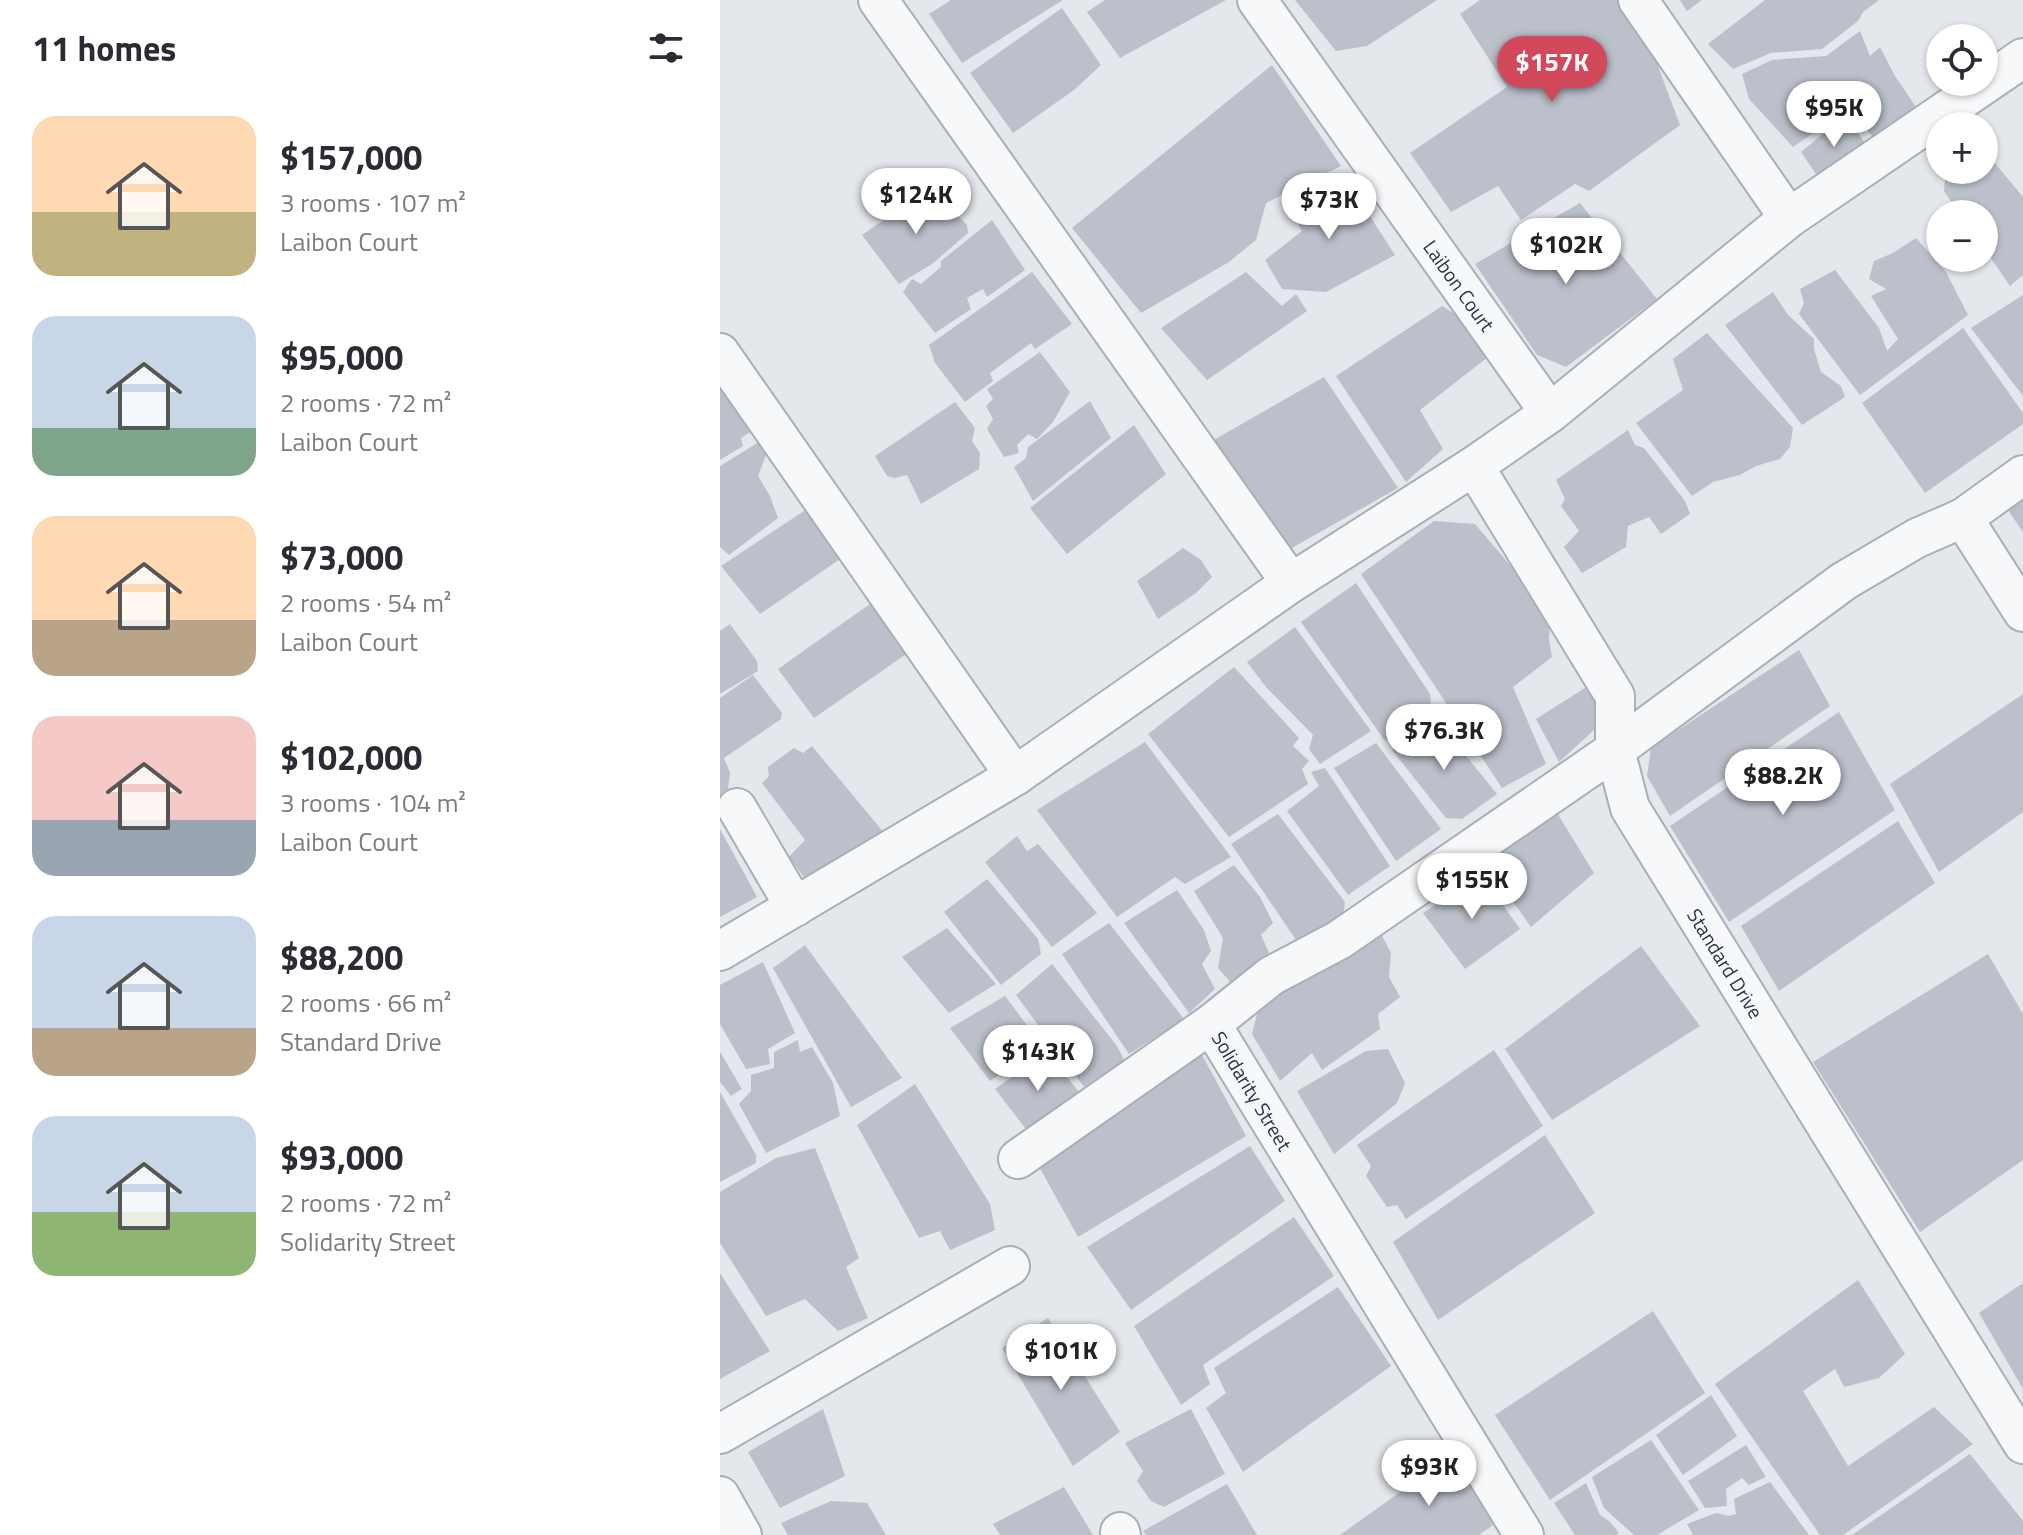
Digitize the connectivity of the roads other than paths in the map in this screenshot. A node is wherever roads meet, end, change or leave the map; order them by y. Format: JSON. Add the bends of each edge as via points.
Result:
{"nodes":[{"id":1,"x":878,"y":0,"type":"edge"},
{"id":2,"x":1257,"y":0,"type":"edge"},
{"id":3,"x":1638,"y":0,"type":"edge"},
{"id":4,"x":2023,"y":58,"type":"edge"},
{"id":5,"x":1789,"y":218,"type":"junction"},
{"id":6,"x":720,"y":353,"type":"edge"},
{"id":7,"x":1550,"y":413,"type":"junction"},
{"id":8,"x":1474,"y":466,"type":"junction"},
{"id":9,"x":2023,"y":475,"type":"edge"},
{"id":10,"x":1963,"y":518,"type":"junction"},
{"id":11,"x":1291,"y":583,"type":"junction"},
{"id":12,"x":2023,"y":612,"type":"edge"},
{"id":13,"x":1615,"y":750,"type":"junction"},
{"id":14,"x":1015,"y":776,"type":"junction"},
{"id":15,"x":737,"y":808,"type":"dead end"},
{"id":16,"x":795,"y":907,"type":"junction"},
{"id":17,"x":720,"y":951,"type":"edge"},
{"id":18,"x":1211,"y":1024,"type":"junction"},
{"id":19,"x":1018,"y":1159,"type":"dead end"},
{"id":20,"x":1010,"y":1266,"type":"dead end"},
{"id":21,"x":720,"y":1434,"type":"edge"},
{"id":22,"x":2023,"y":1444,"type":"edge"},
{"id":23,"x":720,"y":1496,"type":"edge"},
{"id":24,"x":742,"y":1535,"type":"edge"},
{"id":25,"x":1524,"y":1535,"type":"edge"}],
"edges":[{"from":1,"to":11,"type":"street"},
{"from":2,"to":7,"type":"street","name":"Laibon Court"},
{"from":3,"to":5,"type":"street"},
{"from":4,"to":5,"type":"street"},
{"from":5,"to":7,"type":"street"},
{"from":6,"to":14,"type":"street"},
{"from":7,"to":8,"type":"street"},
{"from":8,"to":11,"type":"street"},
{"from":8,"to":13,"type":"street","name":"Standard Drive","via":[[1615,696]]},
{"from":9,"to":10,"type":"street","name":"Solidarity Street"},
{"from":10,"to":12,"type":"street"},
{"from":10,"to":13,"type":"street","name":"Solidarity Street","via":[[1844,581]]},
{"from":11,"to":14,"type":"street"},
{"from":13,"to":18,"type":"street","name":"Solidarity Street","via":[[1339,940],[1271,976]]},
{"from":13,"to":22,"type":"street","name":"Standard Drive","via":[[1630,808]]},
{"from":14,"to":16,"type":"street"},
{"from":15,"to":16,"type":"street"},
{"from":16,"to":17,"type":"street"},
{"from":18,"to":19,"type":"street"},
{"from":18,"to":25,"type":"street","name":"Solidarity Street"},
{"from":20,"to":21,"type":"street"},
{"from":23,"to":24,"type":"street"}]}
